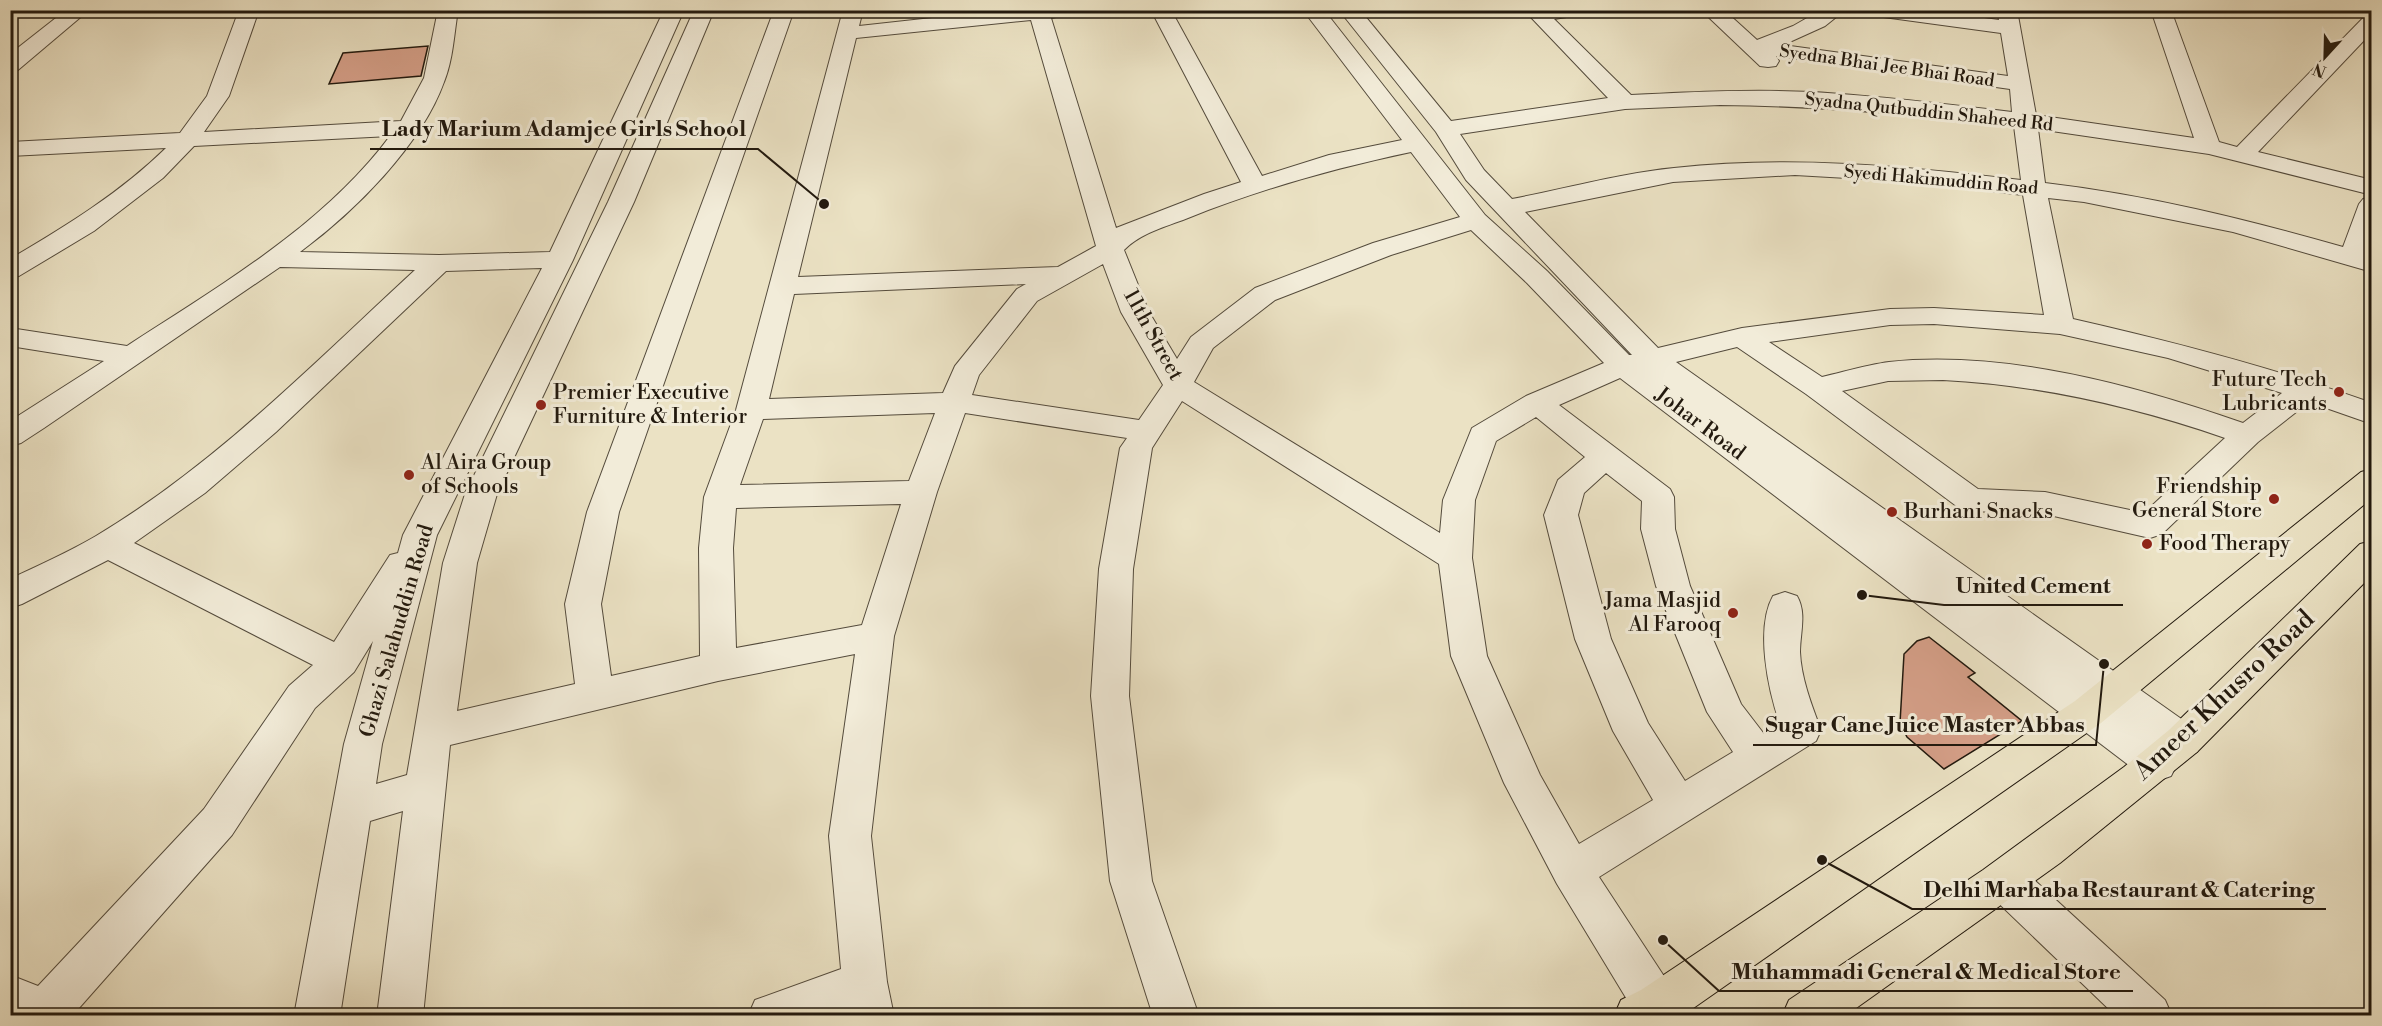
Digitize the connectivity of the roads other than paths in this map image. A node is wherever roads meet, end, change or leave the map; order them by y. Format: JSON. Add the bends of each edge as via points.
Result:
{"nodes":[{"id":1,"x":79,"y":10,"type":"edge"},
{"id":2,"x":249,"y":10,"type":"edge"},
{"id":3,"x":448,"y":10,"type":"edge"},
{"id":4,"x":675,"y":10,"type":"edge"},
{"id":5,"x":704,"y":10,"type":"edge"},
{"id":6,"x":784,"y":10,"type":"edge"},
{"id":7,"x":1161,"y":10,"type":"edge"},
{"id":8,"x":1313,"y":10,"type":"edge"},
{"id":9,"x":1349,"y":10,"type":"edge"},
{"id":10,"x":1578,"y":10,"type":"edge"},
{"id":11,"x":1711,"y":10,"type":"edge"},
{"id":12,"x":1836,"y":10,"type":"edge"},
{"id":13,"x":1876,"y":10,"type":"edge"},
{"id":14,"x":2161,"y":10,"type":"edge"},
{"id":15,"x":2357,"y":10,"type":"edge"},
{"id":16,"x":1045,"y":11,"type":"edge"},
{"id":17,"x":1536,"y":13,"type":"edge"},
{"id":18,"x":2372,"y":14,"type":"edge"},
{"id":19,"x":2008,"y":19,"type":"edge"},
{"id":20,"x":2372,"y":20,"type":"edge"},
{"id":21,"x":850,"y":22,"type":"edge"},
{"id":22,"x":1753,"y":47,"type":"junction"},
{"id":23,"x":10,"y":65,"type":"edge"},
{"id":24,"x":2020,"y":84,"type":"junction"},
{"id":25,"x":1810,"y":99,"type":"junction"},
{"id":26,"x":1624,"y":102,"type":"junction"},
{"id":27,"x":2025,"y":120,"type":"junction"},
{"id":28,"x":1443,"y":127,"type":"junction"},
{"id":29,"x":408,"y":128,"type":"junction"},
{"id":30,"x":1410,"y":138,"type":"junction"},
{"id":31,"x":186,"y":141,"type":"junction"},
{"id":32,"x":2210,"y":147,"type":"junction"},
{"id":33,"x":10,"y":149,"type":"edge"},
{"id":34,"x":2242,"y":154,"type":"junction"},
{"id":35,"x":1255,"y":186,"type":"junction"},
{"id":36,"x":2372,"y":188,"type":"edge"},
{"id":37,"x":2034,"y":189,"type":"junction"},
{"id":38,"x":2372,"y":204,"type":"edge"},
{"id":39,"x":1490,"y":214,"type":"junction"},
{"id":40,"x":1110,"y":249,"type":"junction"},
{"id":41,"x":276,"y":259,"type":"junction"},
{"id":42,"x":560,"y":260,"type":"junction"},
{"id":43,"x":2362,"y":261,"type":"edge"},
{"id":44,"x":439,"y":263,"type":"junction"},
{"id":45,"x":10,"y":270,"type":"edge"},
{"id":46,"x":1064,"y":274,"type":"junction"},
{"id":47,"x":783,"y":286,"type":"junction"},
{"id":48,"x":2060,"y":325,"type":"junction"},
{"id":49,"x":10,"y":337,"type":"edge"},
{"id":50,"x":1742,"y":337,"type":"junction"},
{"id":51,"x":132,"y":356,"type":"junction"},
{"id":52,"x":1637,"y":363,"type":"junction"},
{"id":53,"x":1178,"y":385,"type":"junction"},
{"id":54,"x":1817,"y":387,"type":"junction"},
{"id":55,"x":2305,"y":390,"type":"junction"},
{"id":56,"x":955,"y":402,"type":"junction"},
{"id":57,"x":1537,"y":403,"type":"junction"},
{"id":58,"x":752,"y":410,"type":"junction"},
{"id":59,"x":2372,"y":414,"type":"edge"},
{"id":60,"x":1147,"y":431,"type":"junction"},
{"id":61,"x":2247,"y":435,"type":"junction"},
{"id":62,"x":10,"y":436,"type":"edge"},
{"id":63,"x":1606,"y":456,"type":"junction"},
{"id":64,"x":2372,"y":480,"type":"edge"},
{"id":65,"x":921,"y":492,"type":"junction"},
{"id":66,"x":720,"y":497,"type":"junction"},
{"id":67,"x":420,"y":535,"type":"junction"},
{"id":68,"x":108,"y":545,"type":"junction"},
{"id":69,"x":2372,"y":553,"type":"edge"},
{"id":70,"x":1455,"y":558,"type":"junction"},
{"id":71,"x":10,"y":595,"type":"edge"},
{"id":72,"x":1785,"y":606,"type":"dead end"},
{"id":73,"x":876,"y":636,"type":"junction"},
{"id":74,"x":341,"y":662,"type":"junction"},
{"id":75,"x":718,"y":666,"type":"junction"},
{"id":76,"x":595,"y":693,"type":"junction"},
{"id":77,"x":2102,"y":702,"type":"junction"},
{"id":78,"x":432,"y":733,"type":"junction"},
{"id":79,"x":2170,"y":752,"type":"junction"},
{"id":80,"x":1758,"y":756,"type":"junction"},
{"id":81,"x":426,"y":787,"type":"junction"},
{"id":82,"x":1678,"y":805,"type":"junction"},
{"id":83,"x":352,"y":808,"type":"junction"},
{"id":84,"x":1572,"y":871,"type":"junction"},
{"id":85,"x":2004,"y":880,"type":"junction"},
{"id":86,"x":868,"y":999,"type":"edge"},
{"id":87,"x":32,"y":1008,"type":"edge"},
{"id":88,"x":1647,"y":1011,"type":"edge"},
{"id":89,"x":317,"y":1016,"type":"edge"},
{"id":90,"x":400,"y":1016,"type":"edge"},
{"id":91,"x":771,"y":1016,"type":"edge"},
{"id":92,"x":1176,"y":1016,"type":"edge"},
{"id":93,"x":1804,"y":1016,"type":"edge"},
{"id":94,"x":2149,"y":1016,"type":"edge"}],
"edges":[{"from":1,"to":23,"type":"street"},
{"from":2,"to":31,"type":"street","via":[[218,96]]},
{"from":3,"to":29,"type":"street","via":[[433,84]]},
{"from":4,"to":42,"type":"street","name":"Ghazi Salahuddin Road"},
{"from":5,"to":78,"type":"street","name":"Ghazi Salahuddin Road","via":[[621,202],[482,494],[460,563]]},
{"from":6,"to":76,"type":"street","via":[[603,512],[583,604]]},
{"from":7,"to":35,"type":"street"},
{"from":8,"to":30,"type":"street","name":"Johar Road"},
{"from":9,"to":28,"type":"street","name":"Johar Road"},
{"from":10,"to":17,"type":"street"},
{"from":11,"to":22,"type":"street"},
{"from":12,"to":22,"type":"street","via":[[1796,34]]},
{"from":13,"to":19,"type":"street"},
{"from":14,"to":32,"type":"street"},
{"from":15,"to":18,"type":"street"},
{"from":16,"to":21,"type":"street"},
{"from":16,"to":40,"type":"street","name":"11th Street"},
{"from":17,"to":26,"type":"street"},
{"from":19,"to":24,"type":"street"},
{"from":20,"to":34,"type":"street"},
{"from":21,"to":47,"type":"street"},
{"from":22,"to":24,"type":"street","name":"Syedna Bhai Jee Bhai Road"},
{"from":22,"to":25,"type":"street"},
{"from":24,"to":27,"type":"street"},
{"from":25,"to":26,"type":"street","name":"Syadna Qutbuddin Shaheed Rd"},
{"from":25,"to":27,"type":"street","name":"Syadna Qutbuddin Shaheed Rd"},
{"from":26,"to":28,"type":"street","name":"Syadna Qutbuddin Shaheed Rd"},
{"from":27,"to":32,"type":"street","name":"Syadna Qutbuddin Shaheed Rd"},
{"from":27,"to":37,"type":"street"},
{"from":28,"to":30,"type":"street","name":"Syadna Qutbuddin Shaheed Rd"},
{"from":28,"to":39,"type":"street","name":"Johar Road","via":[[1475,176]]},
{"from":29,"to":31,"type":"street"},
{"from":29,"to":41,"type":"street","via":[[379,168]]},
{"from":30,"to":35,"type":"street","name":"Syadna Qutbuddin Shaheed Rd"},
{"from":30,"to":39,"type":"street","name":"Johar Road"},
{"from":31,"to":33,"type":"street"},
{"from":31,"to":45,"type":"street","via":[[154,173],[85,226]]},
{"from":32,"to":34,"type":"street","name":"Syadna Qutbuddin Shaheed Rd"},
{"from":34,"to":36,"type":"street","name":"Syadna Qutbuddin Shaheed Rd"},
{"from":35,"to":40,"type":"street","name":"Syadna Qutbuddin Shaheed Rd","via":[[1126,233]]},
{"from":37,"to":39,"type":"street","name":"Syedi Hakimuddin Road","via":[[1917,175],[1795,168],[1673,175]]},
{"from":37,"to":43,"type":"street","name":"Syedi Hakimuddin Road","via":[[2237,225]]},
{"from":37,"to":48,"type":"street"},
{"from":38,"to":43,"type":"street"},
{"from":39,"to":52,"type":"street","name":"Johar Road","via":[[1537,278]]},
{"from":39,"to":53,"type":"street","name":"Syedi Hakimuddin Road","via":[[1382,249],[1265,294],[1201,343]]},
{"from":40,"to":46,"type":"street","name":"Syadna Qutbuddin Shaheed Rd"},
{"from":40,"to":53,"type":"street","name":"11th Street","via":[[1135,312]]},
{"from":41,"to":44,"type":"street"},
{"from":41,"to":51,"type":"street"},
{"from":42,"to":44,"type":"street"},
{"from":42,"to":67,"type":"street","name":"Ghazi Salahuddin Road"},
{"from":44,"to":68,"type":"street","via":[[265,425],[194,485]]},
{"from":46,"to":47,"type":"street"},
{"from":46,"to":56,"type":"street","name":"Syadna Qutbuddin Shaheed Rd","via":[[1027,295],[965,373]]},
{"from":47,"to":58,"type":"street"},
{"from":48,"to":50,"type":"street","via":[[1934,316],[1890,317]]},
{"from":48,"to":55,"type":"street","via":[[2175,351]]},
{"from":49,"to":51,"type":"street"},
{"from":50,"to":52,"type":"street"},
{"from":50,"to":54,"type":"street"},
{"from":51,"to":62,"type":"street"},
{"from":52,"to":57,"type":"street"},
{"from":52,"to":77,"type":"street","name":"Johar Road"},
{"from":53,"to":60,"type":"street","name":"Syedi Hakimuddin Road"},
{"from":53,"to":70,"type":"street","name":"11th Street"},
{"from":54,"to":61,"type":"street","via":[[1896,371],[2009,375],[2120,396]]},
{"from":54,"to":61,"type":"street","via":[[1971,500],[2046,503],[2150,526]]},
{"from":55,"to":59,"type":"street"},
{"from":55,"to":61,"type":"street"},
{"from":56,"to":58,"type":"street"},
{"from":56,"to":60,"type":"street"},
{"from":56,"to":65,"type":"street","name":"Syadna Qutbuddin Shaheed Rd"},
{"from":57,"to":63,"type":"street"},
{"from":57,"to":70,"type":"street","via":[[1483,435],[1459,500]]},
{"from":58,"to":66,"type":"street"},
{"from":60,"to":92,"type":"street","name":"Syedi Hakimuddin Road","via":[[1136,448],[1116,569],[1110,696],[1131,881]]},
{"from":63,"to":80,"type":"street","via":[[1658,497],[1658,529],[1673,586],[1726,711]]},
{"from":63,"to":82,"type":"street","via":[[1569,488],[1561,515],[1593,639],[1632,731]]},
{"from":64,"to":77,"type":"main road"},
{"from":65,"to":66,"type":"street"},
{"from":65,"to":73,"type":"street","name":"Syadna Qutbuddin Shaheed Rd"},
{"from":66,"to":75,"type":"street","via":[[716,548]]},
{"from":67,"to":74,"type":"street"},
{"from":67,"to":83,"type":"street","name":"Ghazi Salahuddin Road","via":[[363,744]]},
{"from":68,"to":71,"type":"street"},
{"from":68,"to":74,"type":"street"},
{"from":69,"to":79,"type":"main road","name":"Ameer Khusro Road"},
{"from":70,"to":84,"type":"street","via":[[1469,656],[1524,783]]},
{"from":72,"to":80,"type":"street","via":[[1782,653],[1792,704],[1802,730]]},
{"from":73,"to":75,"type":"street"},
{"from":73,"to":86,"type":"street","name":"Syadna Qutbuddin Shaheed Rd","via":[[850,837]]},
{"from":74,"to":87,"type":"street","via":[[302,697],[218,822]]},
{"from":75,"to":76,"type":"street"},
{"from":76,"to":78,"type":"street"},
{"from":77,"to":79,"type":"street","name":"Johar Road"},
{"from":77,"to":88,"type":"main road"},
{"from":78,"to":81,"type":"street","name":"Ghazi Salahuddin Road"},
{"from":79,"to":85,"type":"main road","name":"Ameer Khusro Road"},
{"from":80,"to":82,"type":"street"},
{"from":81,"to":83,"type":"street"},
{"from":81,"to":90,"type":"street","name":"Ghazi Salahuddin Road"},
{"from":82,"to":84,"type":"street"},
{"from":83,"to":89,"type":"street","name":"Ghazi Salahuddin Road"},
{"from":84,"to":88,"type":"street"},
{"from":85,"to":93,"type":"main road","name":"Ameer Khusro Road"},
{"from":85,"to":94,"type":"street"},
{"from":86,"to":91,"type":"street"}]}
